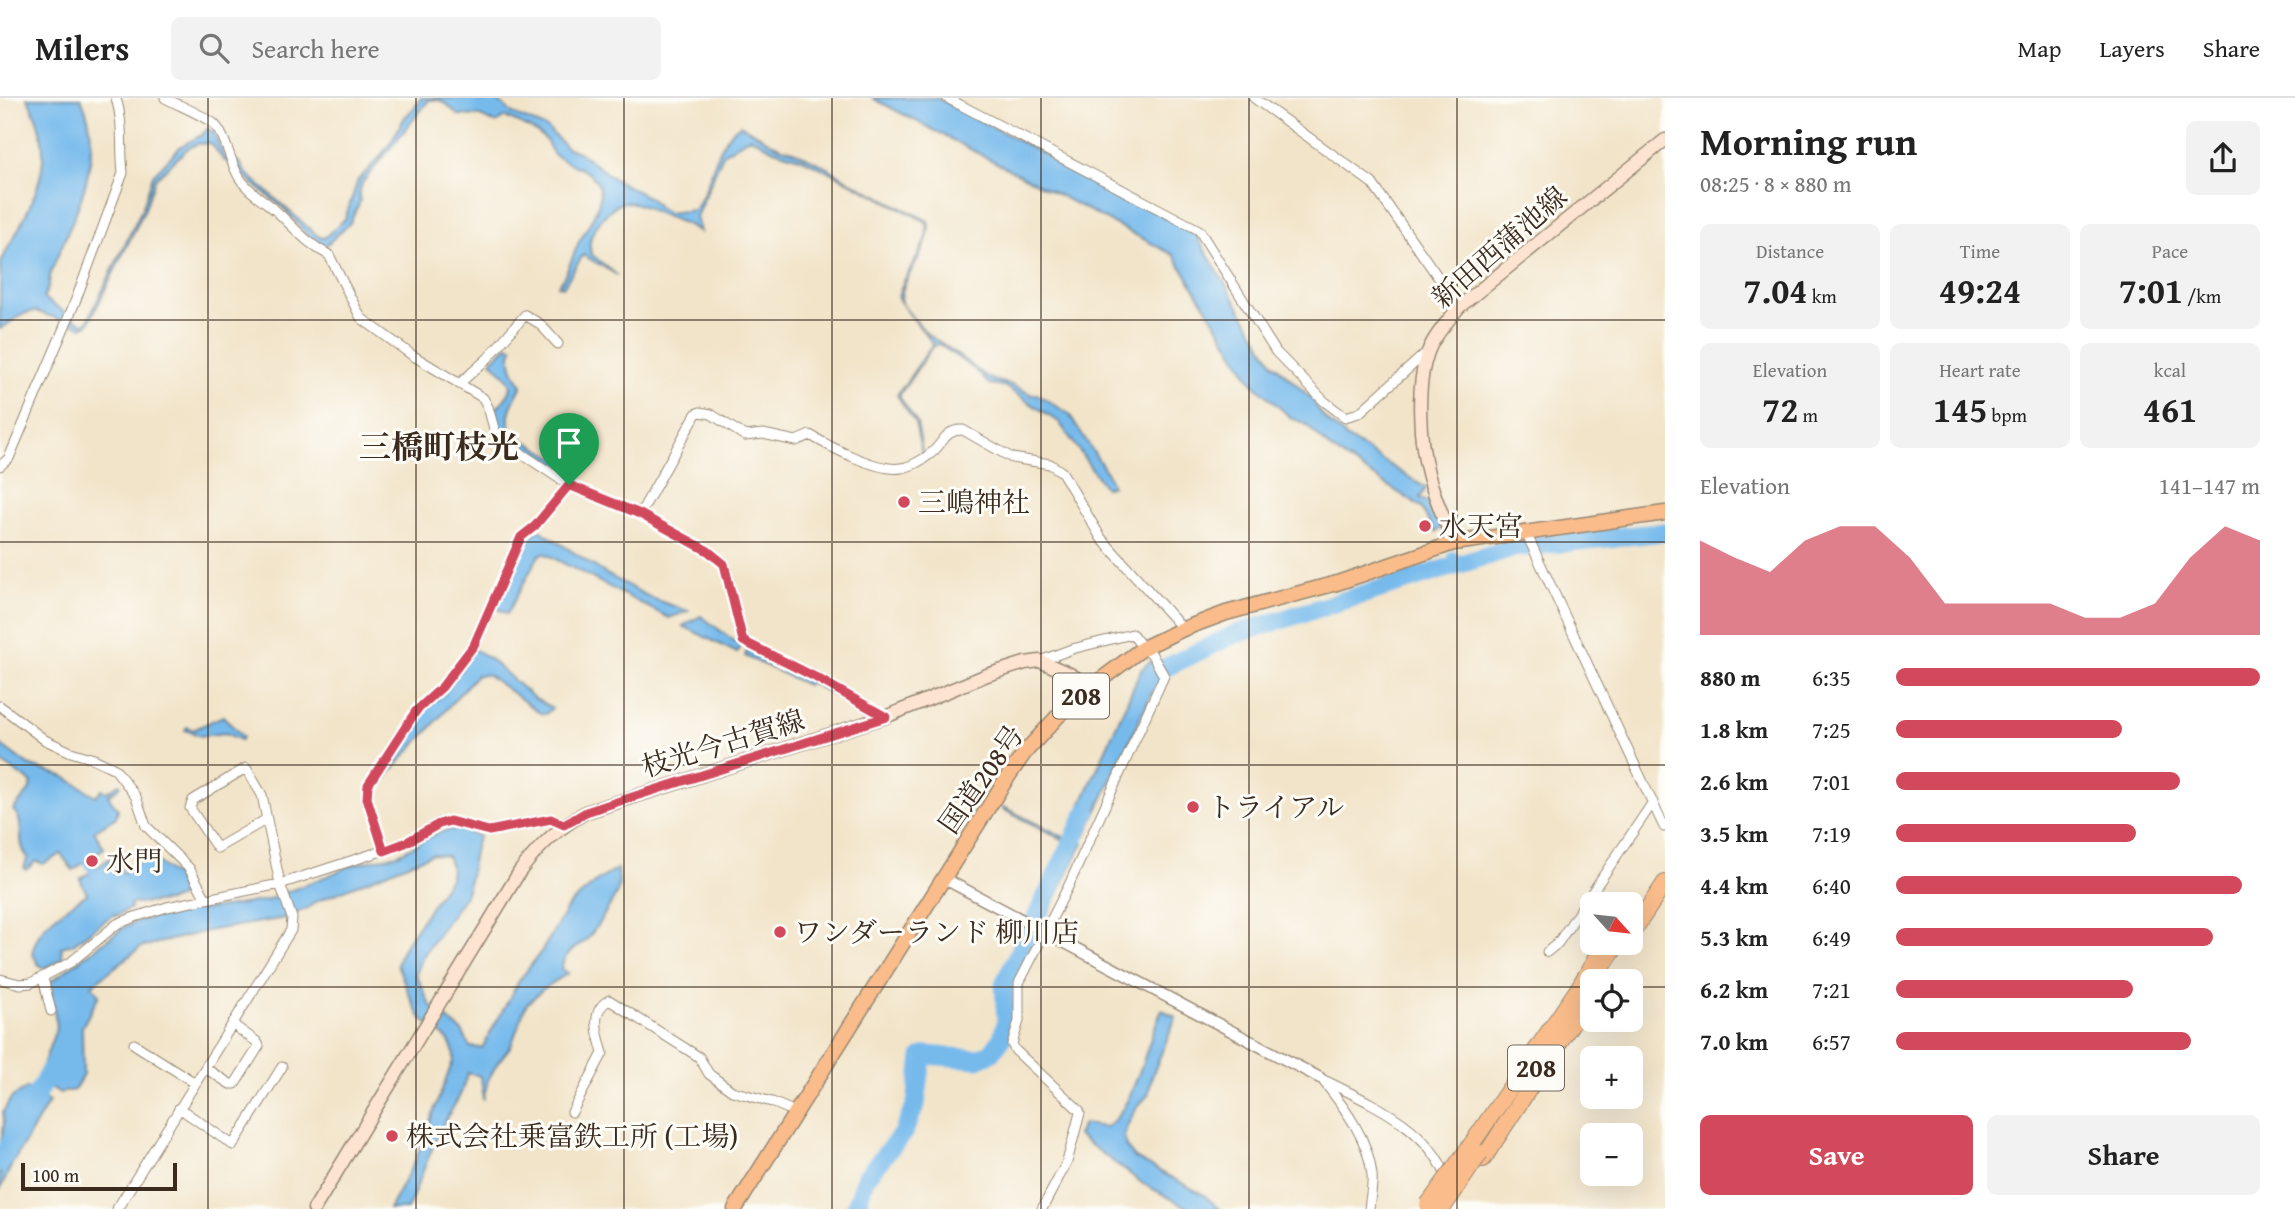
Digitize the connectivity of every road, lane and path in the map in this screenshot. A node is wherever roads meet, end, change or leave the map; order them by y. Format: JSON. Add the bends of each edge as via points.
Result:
{"nodes":[{"id":1,"x":116,"y":98,"type":"edge"},
{"id":2,"x":164,"y":98,"type":"edge"},
{"id":3,"x":947,"y":98,"type":"edge"},
{"id":4,"x":1254,"y":98,"type":"edge"},
{"id":5,"x":1665,"y":140,"type":"edge"},
{"id":6,"x":1459,"y":307,"type":"junction"},
{"id":7,"x":558,"y":344,"type":"dead end"},
{"id":8,"x":1429,"y":350,"type":"junction"},
{"id":9,"x":459,"y":384,"type":"junction"},
{"id":10,"x":0,"y":466,"type":"edge"},
{"id":11,"x":569,"y":485,"type":"junction"},
{"id":12,"x":1665,"y":513,"type":"edge"},
{"id":13,"x":640,"y":514,"type":"junction"},
{"id":14,"x":1526,"y":533,"type":"junction"},
{"id":15,"x":1454,"y":543,"type":"junction"},
{"id":16,"x":1183,"y":629,"type":"junction"},
{"id":17,"x":1147,"y":651,"type":"junction"},
{"id":18,"x":1040,"y":661,"type":"junction"},
{"id":19,"x":1091,"y":687,"type":"junction"},
{"id":20,"x":0,"y":706,"type":"edge"},
{"id":21,"x":886,"y":717,"type":"junction"},
{"id":22,"x":1653,"y":802,"type":"junction"},
{"id":23,"x":267,"y":818,"type":"junction"},
{"id":24,"x":564,"y":825,"type":"junction"},
{"id":25,"x":1664,"y":827,"type":"edge"},
{"id":26,"x":384,"y":851,"type":"junction"},
{"id":27,"x":1665,"y":874,"type":"edge"},
{"id":28,"x":943,"y":878,"type":"junction"},
{"id":29,"x":1665,"y":883,"type":"edge"},
{"id":30,"x":280,"y":884,"type":"junction"},
{"id":31,"x":1648,"y":898,"type":"junction"},
{"id":32,"x":205,"y":900,"type":"junction"},
{"id":33,"x":1643,"y":902,"type":"edge"},
{"id":34,"x":1643,"y":906,"type":"edge"},
{"id":35,"x":1643,"y":916,"type":"edge"},
{"id":36,"x":1045,"y":932,"type":"junction"},
{"id":37,"x":1548,"y":952,"type":"dead end"},
{"id":38,"x":1597,"y":956,"type":"edge"},
{"id":39,"x":43,"y":978,"type":"junction"},
{"id":40,"x":0,"y":979,"type":"edge"},
{"id":41,"x":1580,"y":1001,"type":"edge"},
{"id":42,"x":1580,"y":1009,"type":"edge"},
{"id":43,"x":51,"y":1012,"type":"dead end"},
{"id":44,"x":232,"y":1024,"type":"junction"},
{"id":45,"x":134,"y":1044,"type":"dead end"},
{"id":46,"x":282,"y":1067,"type":"dead end"},
{"id":47,"x":205,"y":1068,"type":"junction"},
{"id":48,"x":1320,"y":1078,"type":"junction"},
{"id":49,"x":195,"y":1083,"type":"junction"},
{"id":50,"x":179,"y":1108,"type":"junction"},
{"id":51,"x":572,"y":1112,"type":"dead end"},
{"id":52,"x":796,"y":1112,"type":"junction"},
{"id":53,"x":1478,"y":1152,"type":"junction"},
{"id":54,"x":1432,"y":1208,"type":"edge"},
{"id":55,"x":117,"y":1209,"type":"edge"},
{"id":56,"x":314,"y":1209,"type":"edge"},
{"id":57,"x":734,"y":1209,"type":"edge"},
{"id":58,"x":1042,"y":1209,"type":"edge"},
{"id":59,"x":1369,"y":1209,"type":"edge"},
{"id":60,"x":1452,"y":1209,"type":"edge"}],
"edges":[{"from":1,"to":10,"type":"street","via":[[123,128],[123,173],[75,302],[9,458]]},
{"from":2,"to":9,"type":"street","via":[[215,124],[243,184],[329,255],[361,318]]},
{"from":3,"to":8,"type":"street","via":[[1199,230],[1276,352],[1345,417],[1359,413]]},
{"from":4,"to":6,"type":"street","via":[[1372,183]]},
{"from":5,"to":6,"type":"main road","name":"新田西蒲池線"},
{"from":6,"to":8,"type":"main road","name":"新田西蒲池線"},
{"from":7,"to":9,"type":"street","via":[[525,315]]},
{"from":8,"to":15,"type":"main road","name":"新田西蒲池線","via":[[1421,408],[1425,461]]},
{"from":9,"to":11,"type":"street","via":[[483,398],[495,432],[505,442]]},
{"from":11,"to":13,"type":"street"},
{"from":11,"to":26,"type":"street","via":[[521,537],[474,645],[442,687],[416,711],[368,785],[367,798]]},
{"from":12,"to":14,"type":"highway","name":"国道208号","number":"208"},
{"from":13,"to":16,"type":"street","via":[[700,412],[711,414],[744,436],[763,434],[796,441],[810,435],[841,453],[892,469],[929,456],[945,436],[963,430],[1012,458],[1050,464],[1062,472],[1101,538]]},
{"from":13,"to":21,"type":"street","via":[[724,564],[743,641]]},
{"from":14,"to":15,"type":"highway","name":"国道208号","number":"208"},
{"from":14,"to":22,"type":"street"},
{"from":15,"to":16,"type":"highway","name":"国道208号","number":"208"},
{"from":16,"to":17,"type":"highway","name":"国道208号","number":"208"},
{"from":17,"to":18,"type":"street","via":[[1132,634]]},
{"from":17,"to":19,"type":"highway","name":"国道208号","number":"208"},
{"from":17,"to":36,"type":"street","via":[[1164,676]]},
{"from":18,"to":19,"type":"main road"},
{"from":18,"to":21,"type":"main road","name":"枝光今古賀線","via":[[987,675]]},
{"from":19,"to":28,"type":"highway","name":"国道208号","number":"208","via":[[1025,752]]},
{"from":20,"to":32,"type":"street","via":[[45,740],[116,769],[136,797],[146,826],[189,868]]},
{"from":21,"to":24,"type":"main road","name":"枝光今古賀線","via":[[586,812]]},
{"from":22,"to":25,"type":"street"},
{"from":22,"to":37,"type":"street"},
{"from":23,"to":23,"type":"street","via":[[217,848],[190,808],[193,800],[246,768],[262,795]]},
{"from":23,"to":30,"type":"street"},
{"from":24,"to":26,"type":"street","via":[[551,819],[489,831],[450,821]]},
{"from":24,"to":56,"type":"main road","name":"枝光今古賀線","via":[[538,847],[520,871]]},
{"from":26,"to":30,"type":"street"},
{"from":27,"to":31,"type":"highway"},
{"from":28,"to":36,"type":"street"},
{"from":28,"to":52,"type":"highway","name":"国道208号","number":"208"},
{"from":29,"to":35,"type":"highway"},
{"from":30,"to":32,"type":"street"},
{"from":30,"to":44,"type":"street","via":[[292,918],[291,930]]},
{"from":31,"to":33,"type":"highway"},
{"from":31,"to":34,"type":"highway"},
{"from":32,"to":39,"type":"street","via":[[117,924],[71,962]]},
{"from":36,"to":48,"type":"street"},
{"from":36,"to":58,"type":"street","via":[[1019,983],[1019,1021],[1012,1044],[1079,1110],[1080,1117],[1067,1162]]},
{"from":38,"to":53,"type":"highway"},
{"from":39,"to":40,"type":"street","via":[[20,984]]},
{"from":39,"to":43,"type":"street"},
{"from":41,"to":53,"type":"highway","number":"208"},
{"from":42,"to":53,"type":"highway","number":"208"},
{"from":44,"to":47,"type":"street"},
{"from":44,"to":47,"type":"street","via":[[259,1046],[235,1084]]},
{"from":45,"to":49,"type":"street"},
{"from":46,"to":50,"type":"street","via":[[233,1145]]},
{"from":47,"to":49,"type":"street"},
{"from":48,"to":59,"type":"street","via":[[1347,1111],[1362,1141],[1372,1175]]},
{"from":48,"to":60,"type":"street","via":[[1388,1113],[1434,1151],[1449,1183]]},
{"from":49,"to":50,"type":"street"},
{"from":50,"to":55,"type":"street"},
{"from":51,"to":52,"type":"street","via":[[603,1053],[597,1013],[610,1000],[699,1057],[709,1074],[733,1091]]},
{"from":52,"to":57,"type":"highway","name":"国道208号","number":"208"},
{"from":53,"to":54,"type":"highway","bridge":true},
{"from":53,"to":60,"type":"highway","number":"208"}]}
